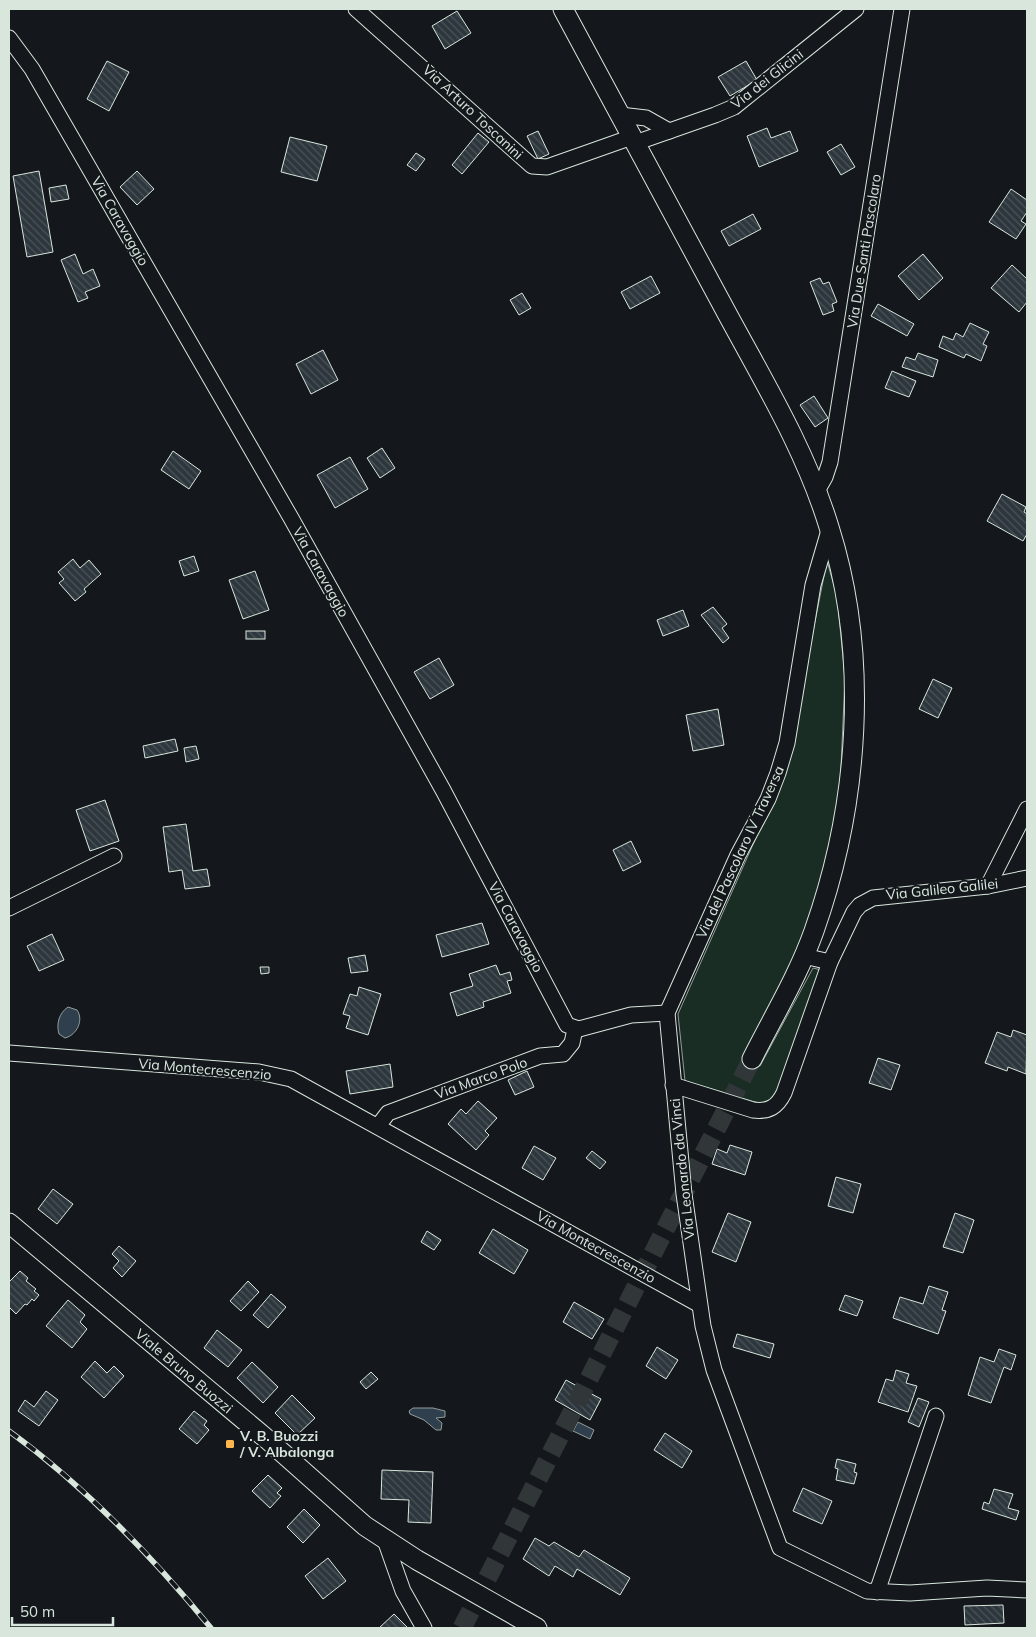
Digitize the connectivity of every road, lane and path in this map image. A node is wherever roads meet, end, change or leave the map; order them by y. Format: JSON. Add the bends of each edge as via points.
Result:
{"nodes":[{"id":1,"x":356,"y":9,"type":"edge"},
{"id":2,"x":563,"y":9,"type":"edge"},
{"id":3,"x":856,"y":9,"type":"edge"},
{"id":4,"x":902,"y":9,"type":"edge"},
{"id":5,"x":9,"y":38,"type":"edge"},
{"id":6,"x":620,"y":115,"type":"junction"},
{"id":7,"x":669,"y":131,"type":"junction"},
{"id":8,"x":634,"y":140,"type":"junction"},
{"id":9,"x":816,"y":490,"type":"junction"},
{"id":10,"x":830,"y":527,"type":"junction"},
{"id":11,"x":1027,"y":809,"type":"edge"},
{"id":12,"x":114,"y":856,"type":"dead end"},
{"id":13,"x":1027,"y":878,"type":"edge"},
{"id":14,"x":988,"y":886,"type":"junction"},
{"id":15,"x":9,"y":908,"type":"edge"},
{"id":16,"x":804,"y":956,"type":"junction"},
{"id":17,"x":830,"y":962,"type":"junction"},
{"id":18,"x":667,"y":1013,"type":"junction"},
{"id":19,"x":575,"y":1029,"type":"junction"},
{"id":20,"x":9,"y":1053,"type":"edge"},
{"id":21,"x":752,"y":1060,"type":"tunnel mouth"},
{"id":22,"x":673,"y":1085,"type":"junction"},
{"id":23,"x":378,"y":1126,"type":"junction"},
{"id":24,"x":9,"y":1223,"type":"edge"},
{"id":25,"x":698,"y":1304,"type":"junction"},
{"id":26,"x":936,"y":1416,"type":"dead end"},
{"id":27,"x":386,"y":1540,"type":"junction"},
{"id":28,"x":1027,"y":1590,"type":"edge"},
{"id":29,"x":877,"y":1592,"type":"junction"},
{"id":30,"x":424,"y":1628,"type":"edge"},
{"id":31,"x":537,"y":1628,"type":"edge"}],
"edges":[{"from":1,"to":8,"type":"street","name":"Via Arturo Toscanini","via":[[532,166],[547,167]]},
{"from":2,"to":6,"type":"main road"},
{"from":3,"to":7,"type":"street","name":"Via dei Glicini","via":[[745,99],[715,116]]},
{"from":4,"to":9,"type":"street","name":"Via Due Santi Pascolaro","via":[[830,462]]},
{"from":5,"to":19,"type":"street","name":"Via Caravaggio","via":[[32,69],[291,518],[443,790],[566,1022]]},
{"from":6,"to":7,"type":"street","via":[[646,118]]},
{"from":6,"to":8,"type":"main road"},
{"from":7,"to":8,"type":"street","name":"Via dei Glicini"},
{"from":8,"to":9,"type":"main road","via":[[791,433]]},
{"from":9,"to":10,"type":"main road"},
{"from":10,"to":16,"type":"main road","via":[[850,617],[853,722],[847,792],[837,850],[823,905]]},
{"from":10,"to":18,"type":"street","name":"Via del Pascolaro IV Traversa","via":[[813,585],[778,773]]},
{"from":11,"to":14,"type":"street"},
{"from":12,"to":15,"type":"street"},
{"from":13,"to":14,"type":"street","name":"Via Galileo Galilei"},
{"from":14,"to":17,"type":"street","name":"Via Galileo Galilei","via":[[869,900],[860,905],[851,917]]},
{"from":16,"to":17,"type":"street"},
{"from":16,"to":21,"type":"main road"},
{"from":17,"to":22,"type":"street","name":"Via Leonardo da Vinci","via":[[784,1093],[774,1107],[753,1110]]},
{"from":18,"to":19,"type":"street","via":[[631,1015]]},
{"from":18,"to":22,"type":"street","name":"Via del Pascolaro IV Traversa"},
{"from":19,"to":23,"type":"street","name":"Via Marco Polo","via":[[572,1042],[563,1054],[540,1056],[388,1113]]},
{"from":20,"to":23,"type":"street","name":"Via Montecrescenzio","via":[[273,1074],[303,1084]]},
{"from":22,"to":25,"type":"street","name":"Via Leonardo da Vinci"},
{"from":23,"to":25,"type":"street","name":"Via Montecrescenzio"},
{"from":24,"to":27,"type":"main road","name":"Viale Bruno Buozzi","via":[[268,1440],[356,1519]]},
{"from":25,"to":29,"type":"street","via":[[714,1370],[780,1548],[867,1591]]},
{"from":26,"to":29,"type":"street"},
{"from":27,"to":30,"type":"street","via":[[403,1590]]},
{"from":27,"to":31,"type":"main road","name":"Viale Bruno Buozzi"},
{"from":28,"to":29,"type":"street","via":[[987,1588],[910,1594]]}]}
